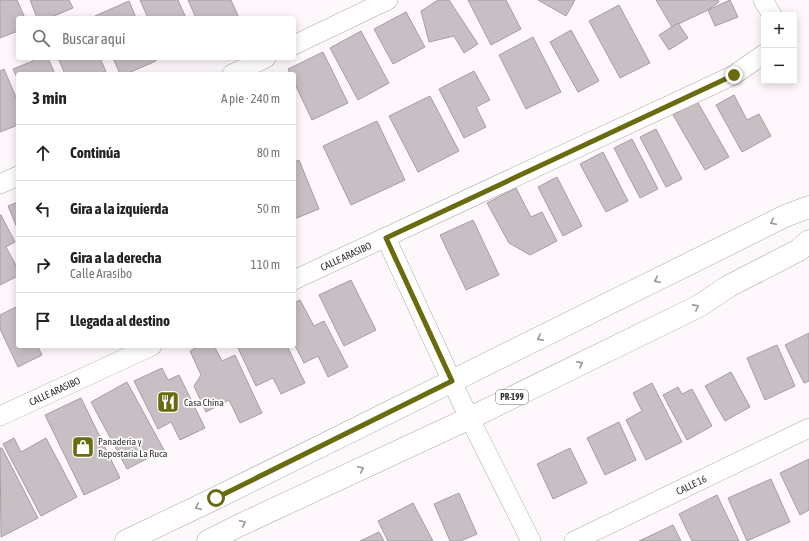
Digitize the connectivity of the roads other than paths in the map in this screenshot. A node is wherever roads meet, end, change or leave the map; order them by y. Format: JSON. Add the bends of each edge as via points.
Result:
{"nodes":[{"id":1,"x":388,"y":0,"type":"edge"},
{"id":2,"x":763,"y":0,"type":"edge"},
{"id":3,"x":770,"y":12,"type":"edge"},
{"id":4,"x":296,"y":44,"type":"edge"},
{"id":5,"x":761,"y":56,"type":"edge"},
{"id":6,"x":262,"y":60,"type":"edge"},
{"id":7,"x":236,"y":72,"type":"edge"},
{"id":8,"x":16,"y":177,"type":"edge"},
{"id":9,"x":0,"y":184,"type":"edge"},
{"id":10,"x":809,"y":207,"type":"edge"},
{"id":11,"x":386,"y":238,"type":"junction"},
{"id":12,"x":809,"y":241,"type":"edge"},
{"id":13,"x":296,"y":279,"type":"edge"},
{"id":14,"x":148,"y":348,"type":"edge"},
{"id":15,"x":452,"y":381,"type":"junction"},
{"id":16,"x":0,"y":416,"type":"edge"},
{"id":17,"x":470,"y":418,"type":"junction"},
{"id":18,"x":809,"y":428,"type":"edge"},
{"id":19,"x":126,"y":541,"type":"edge"},
{"id":20,"x":208,"y":541,"type":"edge"},
{"id":21,"x":531,"y":541,"type":"edge"},
{"id":22,"x":574,"y":541,"type":"edge"}],
"edges":[{"from":1,"to":4,"type":"street"},
{"from":2,"to":3,"type":"street"},
{"from":5,"to":11,"type":"street","name":"CALLE ARASIBO","via":[[734,75]]},
{"from":6,"to":7,"type":"street"},
{"from":8,"to":9,"type":"street"},
{"from":10,"to":15,"type":"main road","one_way":true,"via":[[785,216]]},
{"from":11,"to":13,"type":"street","name":"CALLE ARASIBO"},
{"from":11,"to":15,"type":"street"},
{"from":17,"to":12,"type":"main road","number":"PR-199","one_way":true,"via":[[699,306],[730,286],[799,250]]},
{"from":14,"to":16,"type":"street","name":"CALLE ARASIBO"},
{"from":15,"to":17,"type":"street"},
{"from":15,"to":19,"type":"main road","one_way":true},
{"from":20,"to":17,"type":"main road","number":"PR-199","one_way":true},
{"from":17,"to":21,"type":"street"},
{"from":18,"to":22,"type":"street","name":"CALLE 16"}]}
